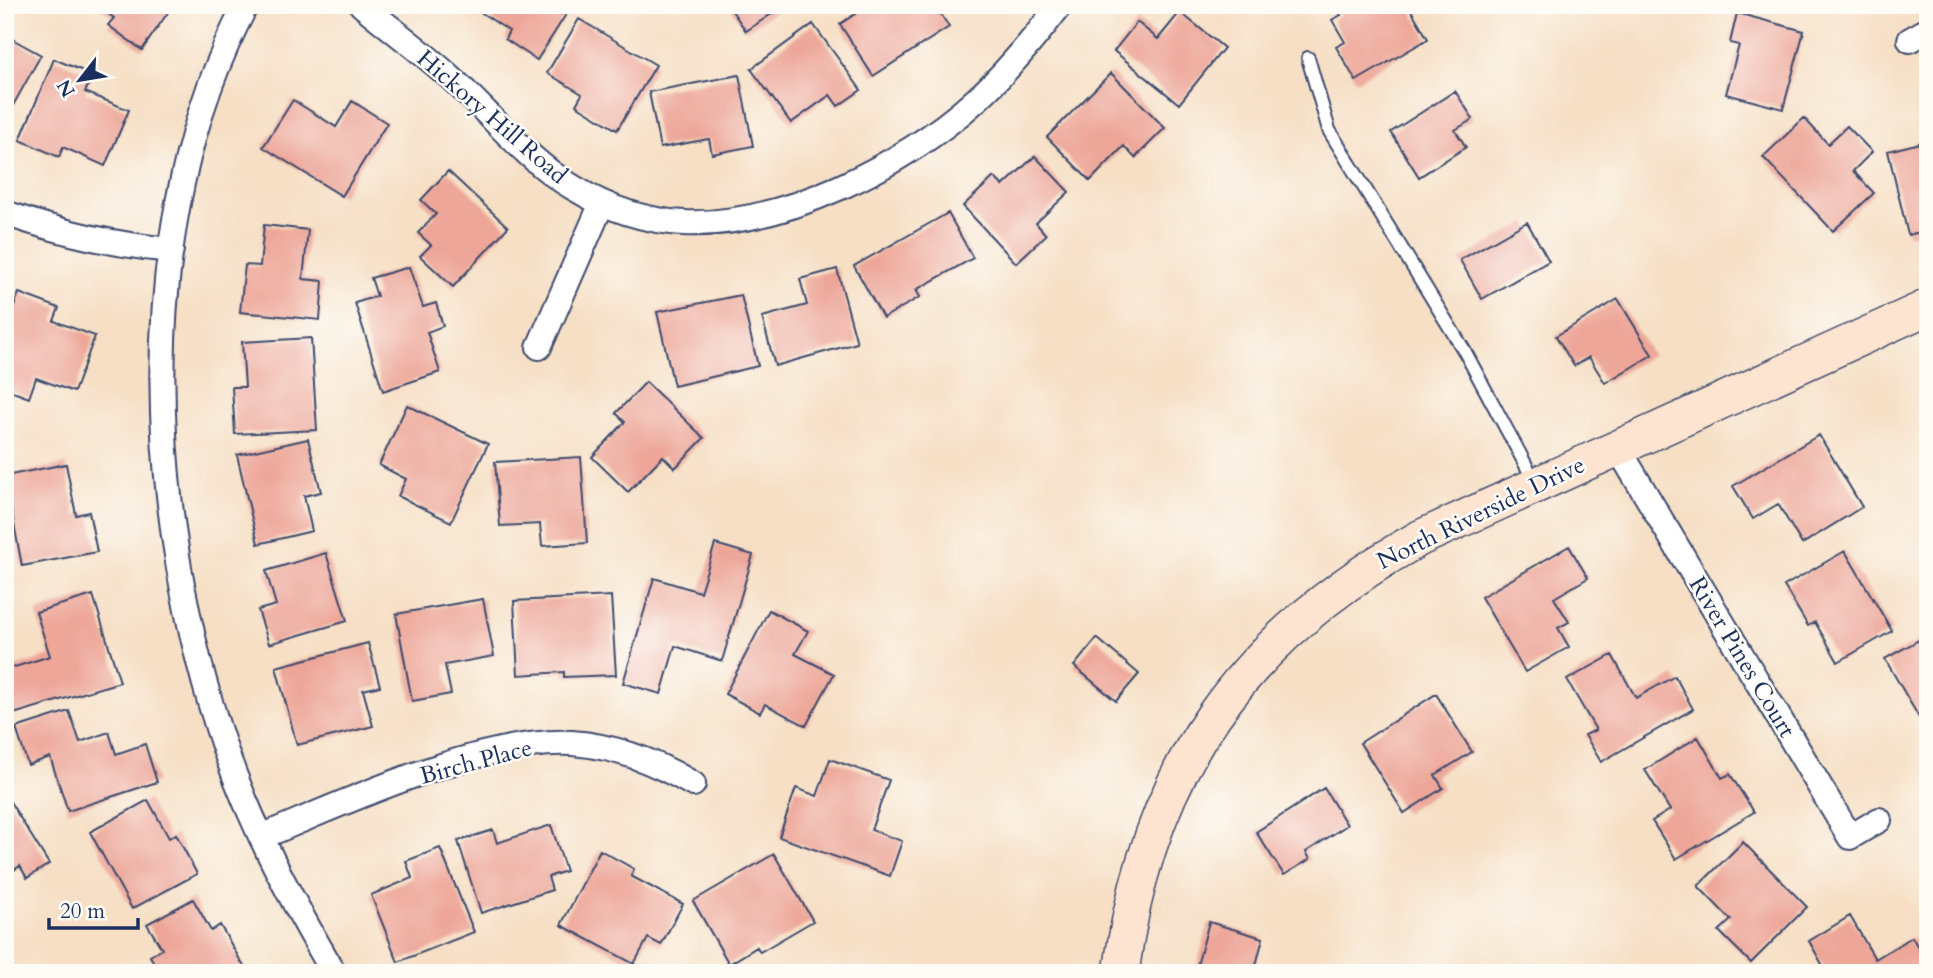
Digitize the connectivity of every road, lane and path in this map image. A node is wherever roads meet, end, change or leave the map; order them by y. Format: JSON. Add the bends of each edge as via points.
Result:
{"nodes":[{"id":1,"x":246,"y":5,"type":"edge"},
{"id":2,"x":362,"y":5,"type":"edge"},
{"id":3,"x":1060,"y":5,"type":"edge"},
{"id":4,"x":1308,"y":58,"type":"dead end"},
{"id":5,"x":602,"y":203,"type":"junction"},
{"id":6,"x":5,"y":213,"type":"edge"},
{"id":7,"x":171,"y":250,"type":"junction"},
{"id":8,"x":1928,"y":307,"type":"edge"},
{"id":9,"x":539,"y":347,"type":"dead end"},
{"id":10,"x":1618,"y":447,"type":"junction"},
{"id":11,"x":1536,"y":484,"type":"junction"},
{"id":12,"x":693,"y":784,"type":"dead end"},
{"id":13,"x":1879,"y":820,"type":"dead end"},
{"id":14,"x":261,"y":837,"type":"junction"},
{"id":15,"x":334,"y":973,"type":"edge"},
{"id":16,"x":1121,"y":973,"type":"edge"}],
"edges":[{"from":1,"to":7,"type":"street","via":[[216,71],[191,148]]},
{"from":2,"to":5,"type":"street","name":"Hickory Hill Road","via":[[450,77],[551,173]]},
{"from":3,"to":5,"type":"street","name":"Hickory Hill Road","via":[[1024,52],[976,100],[940,129],[842,186],[778,209],[708,223],[657,219]]},
{"from":4,"to":11,"type":"lane","via":[[1329,130],[1465,352]]},
{"from":5,"to":9,"type":"street"},
{"from":6,"to":7,"type":"street","via":[[62,231]]},
{"from":7,"to":14,"type":"street","via":[[164,426],[181,580],[200,666],[226,750]]},
{"from":8,"to":10,"type":"street","name":"North Riverside Drive"},
{"from":10,"to":11,"type":"street","name":"North Riverside Drive"},
{"from":10,"to":13,"type":"street","name":"River Pines Court","via":[[1850,836]]},
{"from":11,"to":16,"type":"street","name":"North Riverside Drive","via":[[1420,538],[1360,572],[1305,614],[1254,665],[1193,748],[1168,794],[1138,874]]},
{"from":12,"to":14,"type":"street","name":"Birch Place","via":[[614,750],[573,743],[532,744],[412,778]]},
{"from":14,"to":15,"type":"street"}]}
